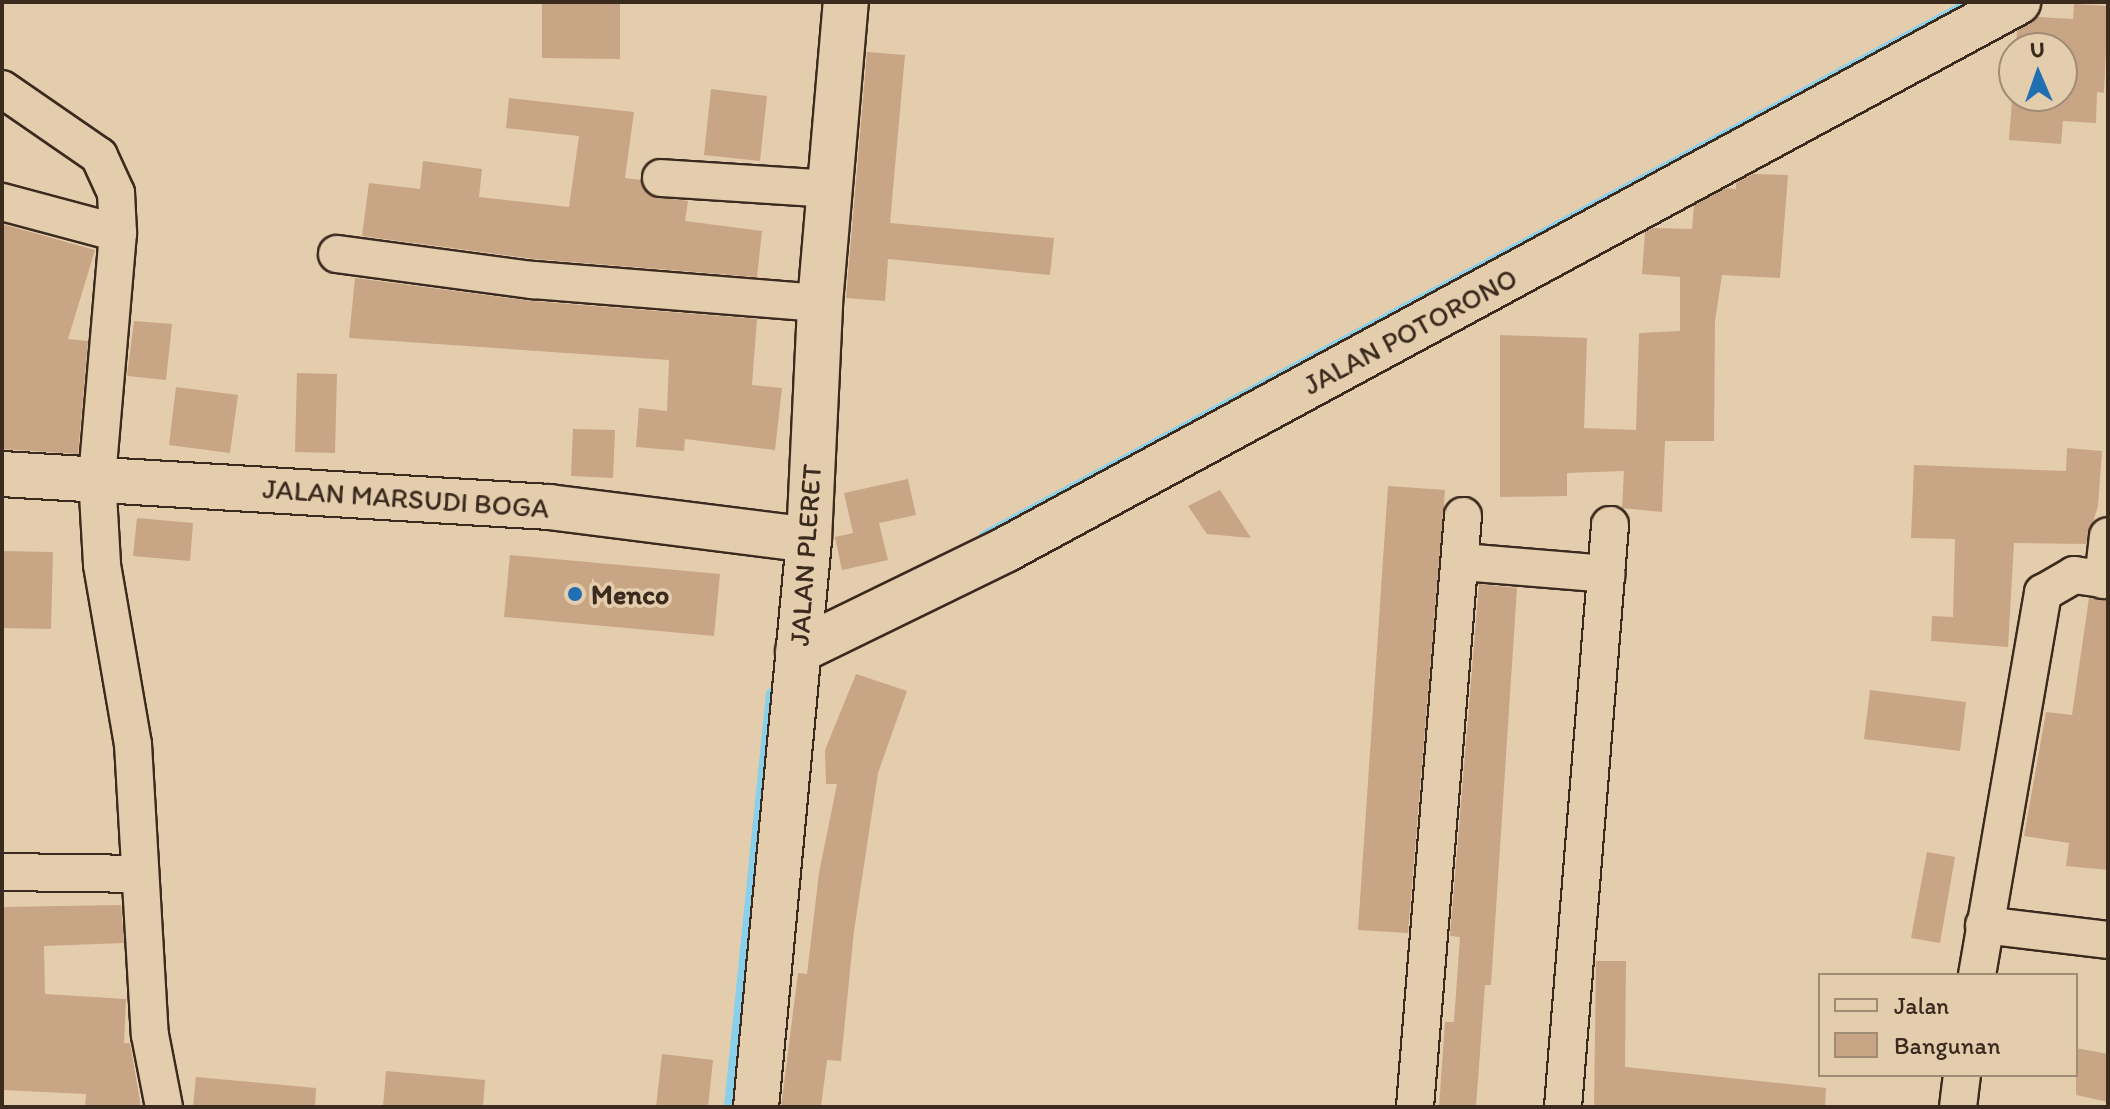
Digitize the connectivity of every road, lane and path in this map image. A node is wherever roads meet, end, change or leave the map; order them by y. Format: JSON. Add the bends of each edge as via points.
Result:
{"nodes":[{"id":1,"x":846,"y":2,"type":"edge"},
{"id":2,"x":2018,"y":2,"type":"edge"},
{"id":3,"x":2,"y":89,"type":"edge"},
{"id":4,"x":661,"y":178,"type":"dead end"},
{"id":5,"x":833,"y":189,"type":"junction"},
{"id":6,"x":2,"y":202,"type":"edge"},
{"id":7,"x":118,"y":233,"type":"junction"},
{"id":8,"x":337,"y":254,"type":"dead end"},
{"id":9,"x":820,"y":303,"type":"junction"},
{"id":10,"x":2,"y":474,"type":"edge"},
{"id":11,"x":97,"y":477,"type":"junction"},
{"id":12,"x":1463,"y":516,"type":"dead end"},
{"id":13,"x":1610,"y":525,"type":"dead end"},
{"id":14,"x":2108,"y":536,"type":"edge"},
{"id":15,"x":809,"y":540,"type":"junction"},
{"id":16,"x":1462,"y":562,"type":"junction"},
{"id":17,"x":1607,"y":574,"type":"junction"},
{"id":18,"x":2106,"y":580,"type":"edge"},
{"id":19,"x":798,"y":651,"type":"junction"},
{"id":20,"x":2,"y":872,"type":"edge"},
{"id":21,"x":139,"y":874,"type":"junction"},
{"id":22,"x":1984,"y":925,"type":"junction"},
{"id":23,"x":2108,"y":940,"type":"edge"},
{"id":24,"x":1977,"y":973,"type":"edge"},
{"id":25,"x":1962,"y":1077,"type":"edge"},
{"id":26,"x":164,"y":1107,"type":"edge"},
{"id":27,"x":756,"y":1107,"type":"edge"},
{"id":28,"x":1415,"y":1107,"type":"edge"},
{"id":29,"x":1563,"y":1107,"type":"edge"},
{"id":30,"x":1958,"y":1107,"type":"edge"}],
"edges":[{"from":1,"to":5,"type":"street","name":"JALAN PLERET"},
{"from":2,"to":19,"type":"street","name":"JALAN POTORONO","via":[[1005,550]]},
{"from":3,"to":7,"type":"street","via":[[99,156],[116,193]]},
{"from":4,"to":5,"type":"street"},
{"from":5,"to":9,"type":"street","name":"JALAN PLERET"},
{"from":6,"to":7,"type":"street"},
{"from":7,"to":11,"type":"street"},
{"from":8,"to":9,"type":"street","via":[[533,280]]},
{"from":9,"to":15,"type":"street","name":"JALAN PLERET"},
{"from":10,"to":11,"type":"street","name":"JALAN MARSUDI BOGA"},
{"from":11,"to":15,"type":"street","name":"JALAN MARSUDI BOGA","via":[[549,507]]},
{"from":11,"to":21,"type":"street","via":[[102,565],[133,744]]},
{"from":12,"to":16,"type":"street"},
{"from":13,"to":17,"type":"street"},
{"from":14,"to":18,"type":"street"},
{"from":15,"to":19,"type":"street","name":"JALAN PLERET"},
{"from":16,"to":17,"type":"street"},
{"from":16,"to":28,"type":"street"},
{"from":17,"to":29,"type":"street"},
{"from":18,"to":22,"type":"street","via":[[2074,575],[2043,593]]},
{"from":19,"to":27,"type":"street","name":"JALAN PLERET"},
{"from":20,"to":21,"type":"street"},
{"from":21,"to":26,"type":"street","via":[[150,1035]]},
{"from":22,"to":23,"type":"street"},
{"from":22,"to":24,"type":"street"},
{"from":25,"to":30,"type":"street"}]}
